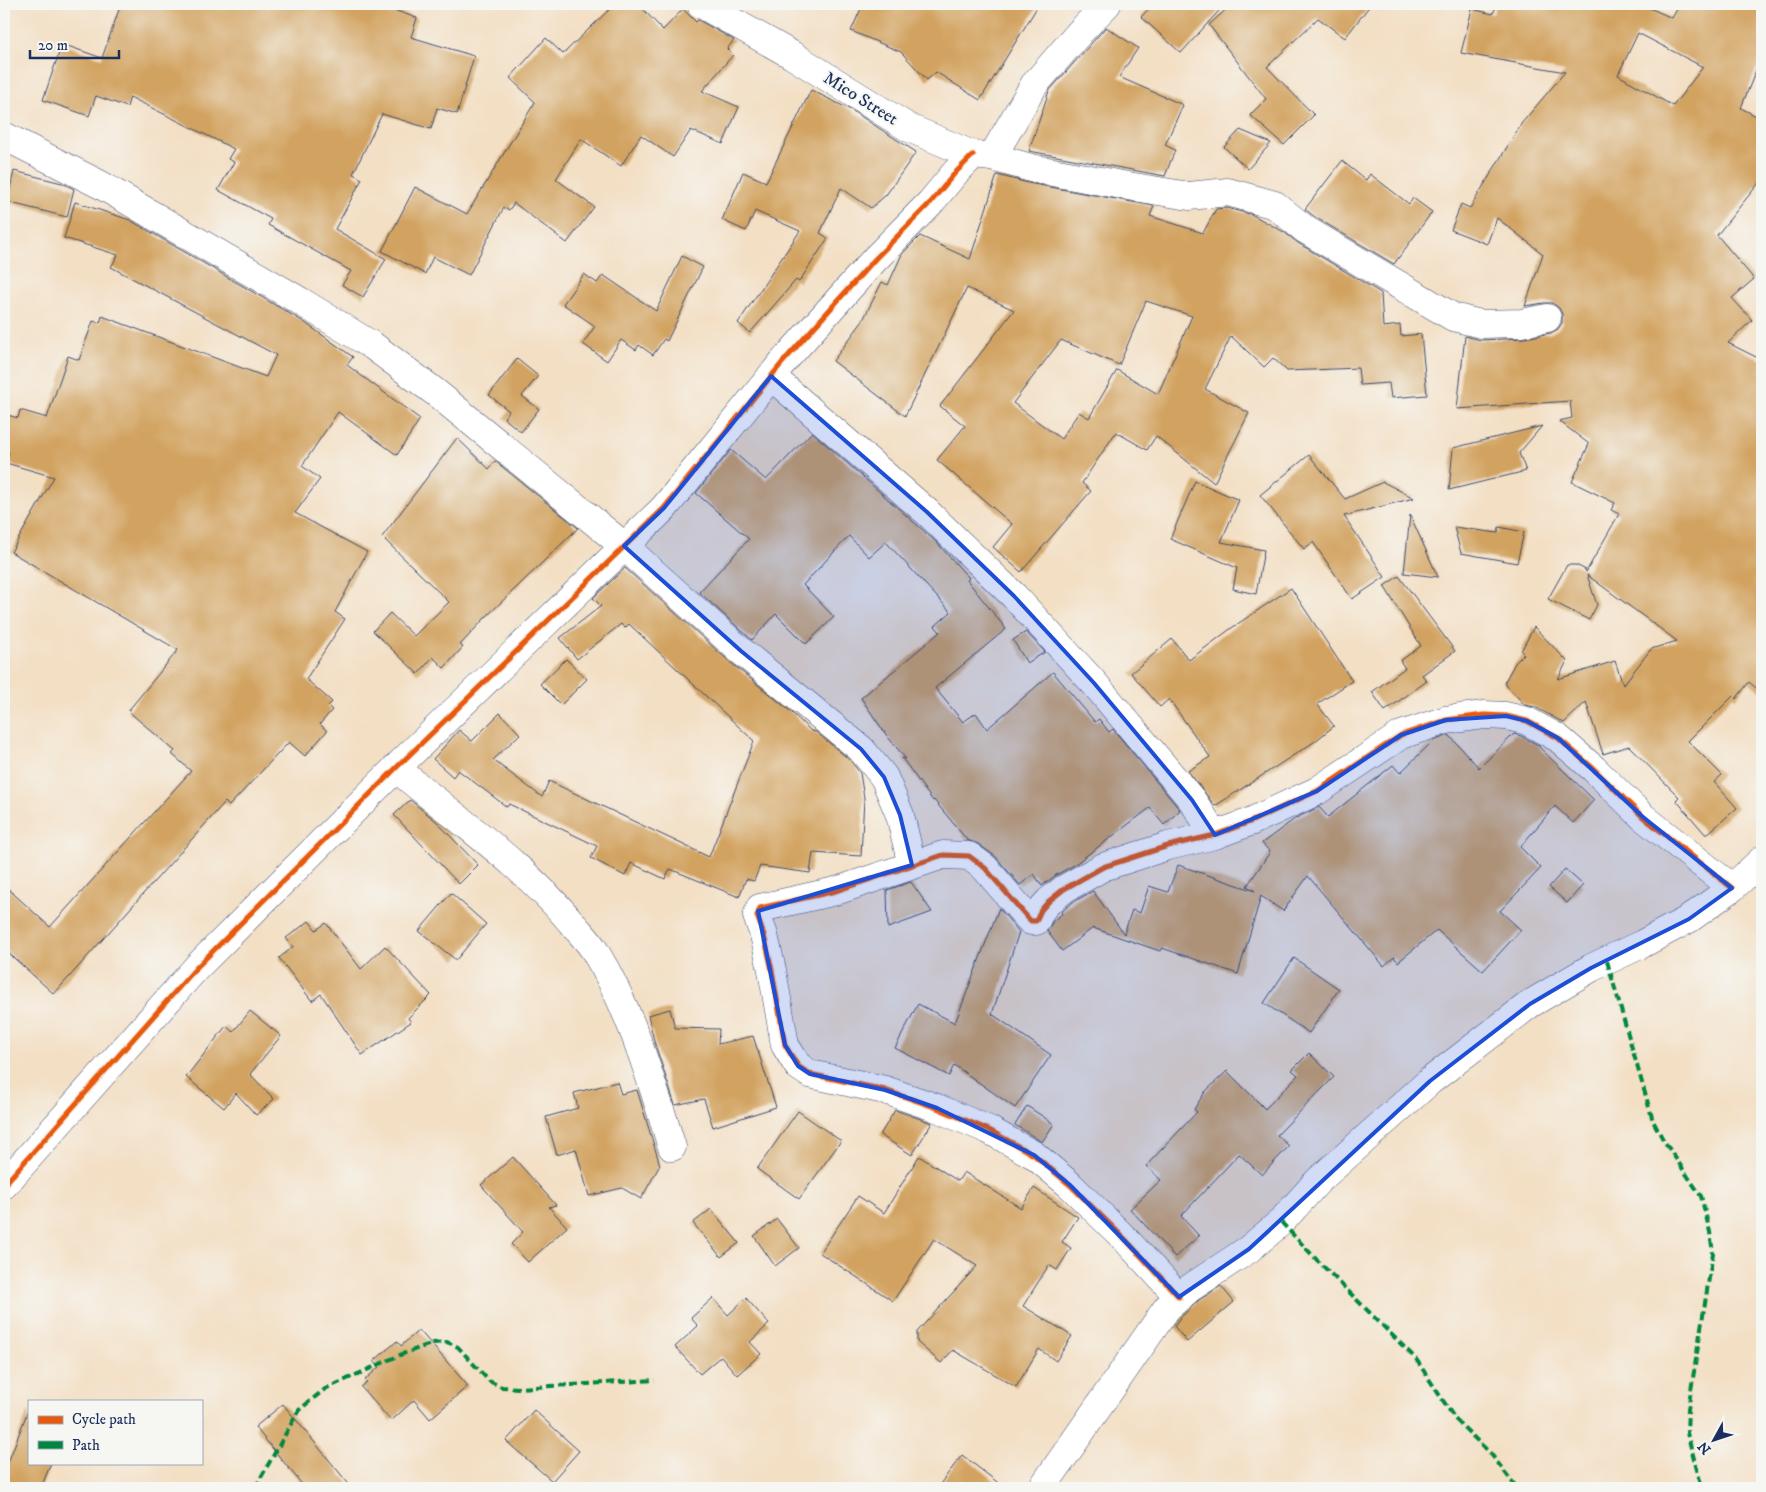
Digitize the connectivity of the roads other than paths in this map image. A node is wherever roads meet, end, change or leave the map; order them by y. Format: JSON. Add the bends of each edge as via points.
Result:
{"nodes":[{"id":1,"x":701,"y":4,"type":"edge"},
{"id":2,"x":1107,"y":4,"type":"edge"},
{"id":3,"x":4,"y":136,"type":"edge"},
{"id":4,"x":983,"y":156,"type":"junction"},
{"id":5,"x":1547,"y":318,"type":"dead end"},
{"id":6,"x":771,"y":376,"type":"junction"},
{"id":7,"x":624,"y":546,"type":"junction"},
{"id":8,"x":396,"y":768,"type":"junction"},
{"id":9,"x":1215,"y":835,"type":"junction"},
{"id":10,"x":1762,"y":860,"type":"edge"},
{"id":11,"x":912,"y":865,"type":"junction"},
{"id":12,"x":1732,"y":888,"type":"junction"},
{"id":13,"x":672,"y":1146,"type":"dead end"},
{"id":14,"x":4,"y":1185,"type":"edge"},
{"id":15,"x":1180,"y":1297,"type":"junction"},
{"id":16,"x":1042,"y":1488,"type":"edge"}],
"edges":[{"from":1,"to":4,"type":"street","name":"Mico Street","via":[[792,55],[909,128]]},
{"from":2,"to":4,"type":"street","via":[[1034,86]]},
{"from":3,"to":7,"type":"street","via":[[168,223],[373,346],[435,392]]},
{"from":4,"to":5,"type":"street","name":"Mico Street","via":[[1031,168],[1188,196],[1228,192],[1275,205],[1306,230],[1453,317],[1481,324],[1522,324]]},
{"from":4,"to":6,"type":"street","via":[[956,173]]},
{"from":6,"to":7,"type":"street","via":[[664,508]]},
{"from":6,"to":9,"type":"street","via":[[927,512],[1014,596],[1094,683],[1192,800]]},
{"from":7,"to":8,"type":"street"},
{"from":7,"to":11,"type":"street","via":[[741,651],[861,749],[884,777],[900,814]]},
{"from":8,"to":13,"type":"street","via":[[525,875],[558,906],[596,951],[622,1001]]},
{"from":8,"to":14,"type":"street","via":[[197,967]]},
{"from":9,"to":11,"type":"street","via":[[1103,867],[1049,901],[1036,921],[1023,913],[985,868],[969,856],[944,855]]},
{"from":9,"to":12,"type":"street","via":[[1318,791],[1401,735],[1446,720],[1506,716],[1527,721],[1558,738],[1643,817]]},
{"from":10,"to":12,"type":"street"},
{"from":11,"to":15,"type":"street","via":[[836,891],[767,905],[758,911],[785,1045],[798,1066],[810,1074],[885,1090],[938,1108],[989,1130],[1034,1155],[1070,1185]]},
{"from":12,"to":15,"type":"street","via":[[1689,918],[1591,968],[1530,1004],[1430,1081],[1318,1181],[1281,1222],[1249,1249]]},
{"from":15,"to":16,"type":"street","via":[[1156,1323]]}]}
